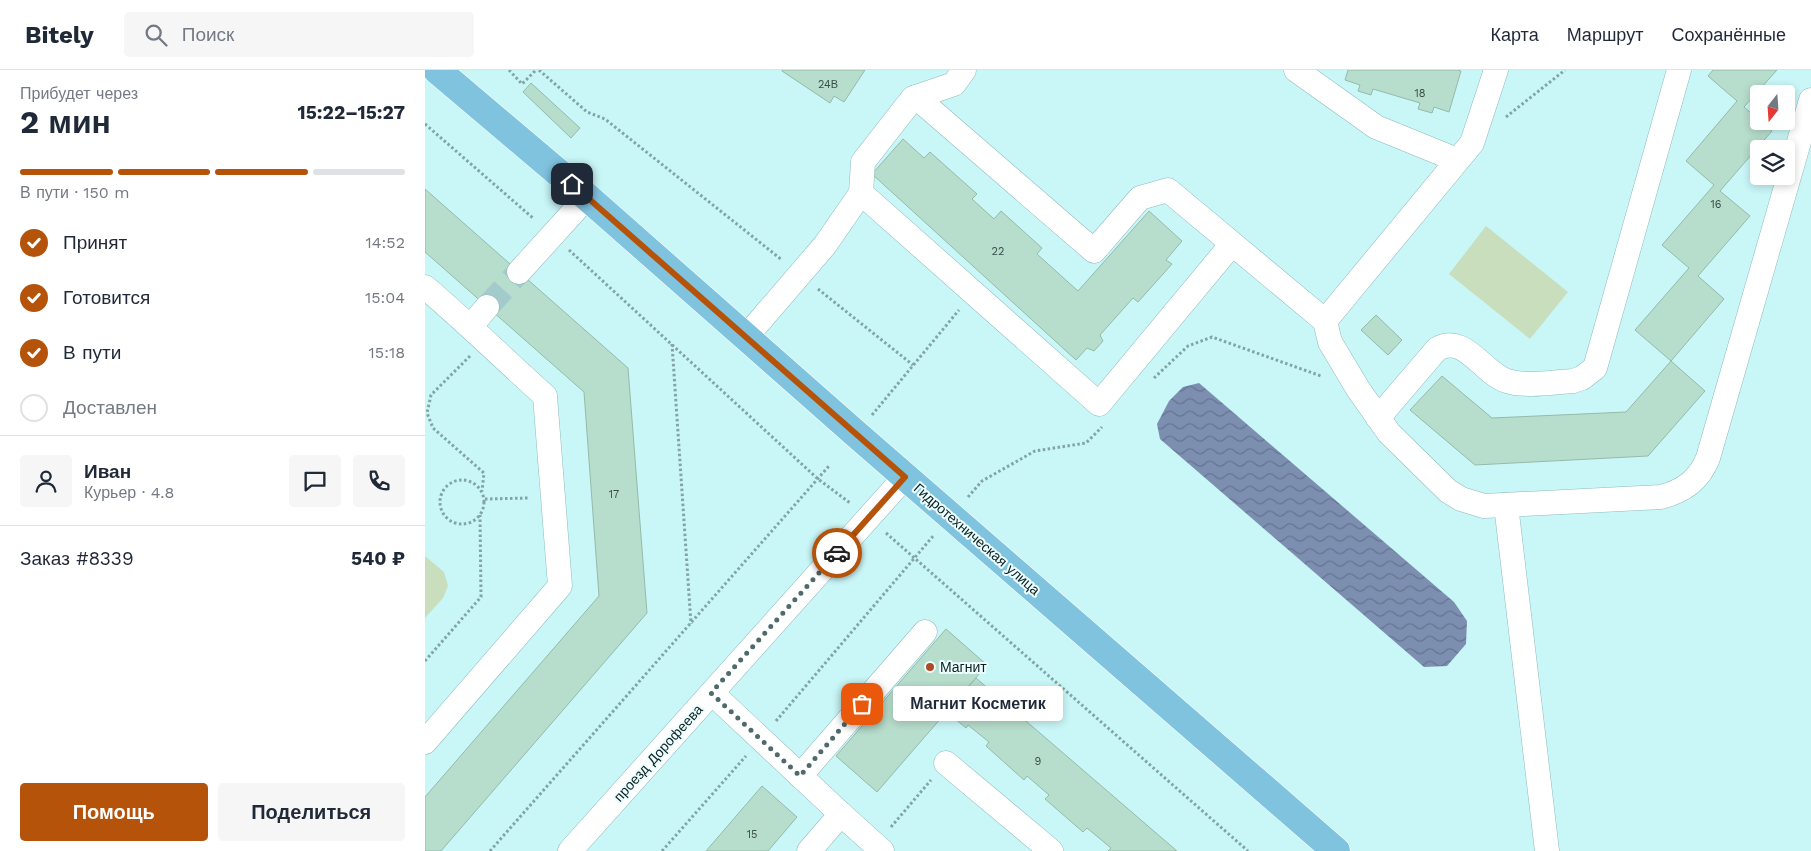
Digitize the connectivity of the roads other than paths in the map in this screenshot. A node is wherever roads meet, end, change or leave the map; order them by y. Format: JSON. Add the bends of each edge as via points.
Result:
{"nodes":[{"id":1,"x":437,"y":70,"type":"edge"},
{"id":2,"x":963,"y":70,"type":"edge"},
{"id":3,"x":1296,"y":70,"type":"edge"},
{"id":4,"x":1496,"y":70,"type":"edge"},
{"id":5,"x":1679,"y":70,"type":"edge"},
{"id":6,"x":916,"y":97,"type":"junction"},
{"id":7,"x":1811,"y":100,"type":"edge"},
{"id":8,"x":1457,"y":160,"type":"junction"},
{"id":9,"x":861,"y":193,"type":"junction"},
{"id":10,"x":587,"y":197,"type":"junction"},
{"id":11,"x":1232,"y":244,"type":"junction"},
{"id":12,"x":519,"y":272,"type":"tunnel mouth"},
{"id":13,"x":425,"y":288,"type":"edge"},
{"id":14,"x":487,"y":307,"type":"tunnel mouth"},
{"id":15,"x":1325,"y":321,"type":"junction"},
{"id":16,"x":478,"y":334,"type":"junction"},
{"id":17,"x":746,"y":337,"type":"junction"},
{"id":18,"x":1378,"y":418,"type":"junction"},
{"id":19,"x":905,"y":477,"type":"junction"},
{"id":20,"x":1506,"y":505,"type":"junction"},
{"id":21,"x":925,"y":632,"type":"dead end"},
{"id":22,"x":711,"y":693,"type":"junction"},
{"id":23,"x":425,"y":742,"type":"edge"},
{"id":24,"x":946,"y":763,"type":"road end"},
{"id":25,"x":800,"y":776,"type":"junction"},
{"id":26,"x":841,"y":814,"type":"junction"},
{"id":27,"x":879,"y":848,"type":"edge"},
{"id":28,"x":570,"y":851,"type":"edge"},
{"id":29,"x":809,"y":851,"type":"edge"},
{"id":30,"x":1051,"y":851,"type":"edge"},
{"id":31,"x":1336,"y":851,"type":"edge"},
{"id":32,"x":1547,"y":851,"type":"edge"}],
"edges":[{"from":1,"to":10,"type":"main road","name":"Гидротехническая улица"},
{"from":2,"to":6,"type":"street","via":[[954,84]]},
{"from":3,"to":8,"type":"street","via":[[1376,127]]},
{"from":4,"to":8,"type":"street","via":[[1472,143]]},
{"from":5,"to":18,"type":"street","via":[[1595,368],[1573,381],[1513,383],[1496,376],[1463,348],[1442,346]]},
{"from":6,"to":9,"type":"street","via":[[863,162]]},
{"from":6,"to":11,"type":"street","via":[[1094,251],[1140,198],[1168,190]]},
{"from":7,"to":20,"type":"street","via":[[1708,458],[1697,478],[1687,488],[1661,498]]},
{"from":8,"to":15,"type":"street"},
{"from":9,"to":11,"type":"street","via":[[1099,404]]},
{"from":9,"to":17,"type":"street","via":[[825,245]]},
{"from":10,"to":12,"type":"street"},
{"from":10,"to":17,"type":"main road","name":"Гидротехническая улица"},
{"from":11,"to":15,"type":"street"},
{"from":13,"to":16,"type":"street"},
{"from":14,"to":16,"type":"street"},
{"from":15,"to":18,"type":"street","via":[[1330,342]]},
{"from":16,"to":23,"type":"street","via":[[545,396],[560,586]]},
{"from":17,"to":19,"type":"main road","name":"Гидротехническая улица"},
{"from":18,"to":20,"type":"street","via":[[1395,441],[1448,491],[1472,504]]},
{"from":19,"to":22,"type":"street","name":"проезд Дорофеева"},
{"from":19,"to":31,"type":"main road","name":"Гидротехническая улица"},
{"from":20,"to":32,"type":"street"},
{"from":21,"to":25,"type":"street"},
{"from":22,"to":25,"type":"street"},
{"from":22,"to":28,"type":"street","name":"проезд Дорофеева"},
{"from":24,"to":30,"type":"street"},
{"from":25,"to":26,"type":"street"},
{"from":26,"to":27,"type":"street"},
{"from":26,"to":29,"type":"street"}]}
